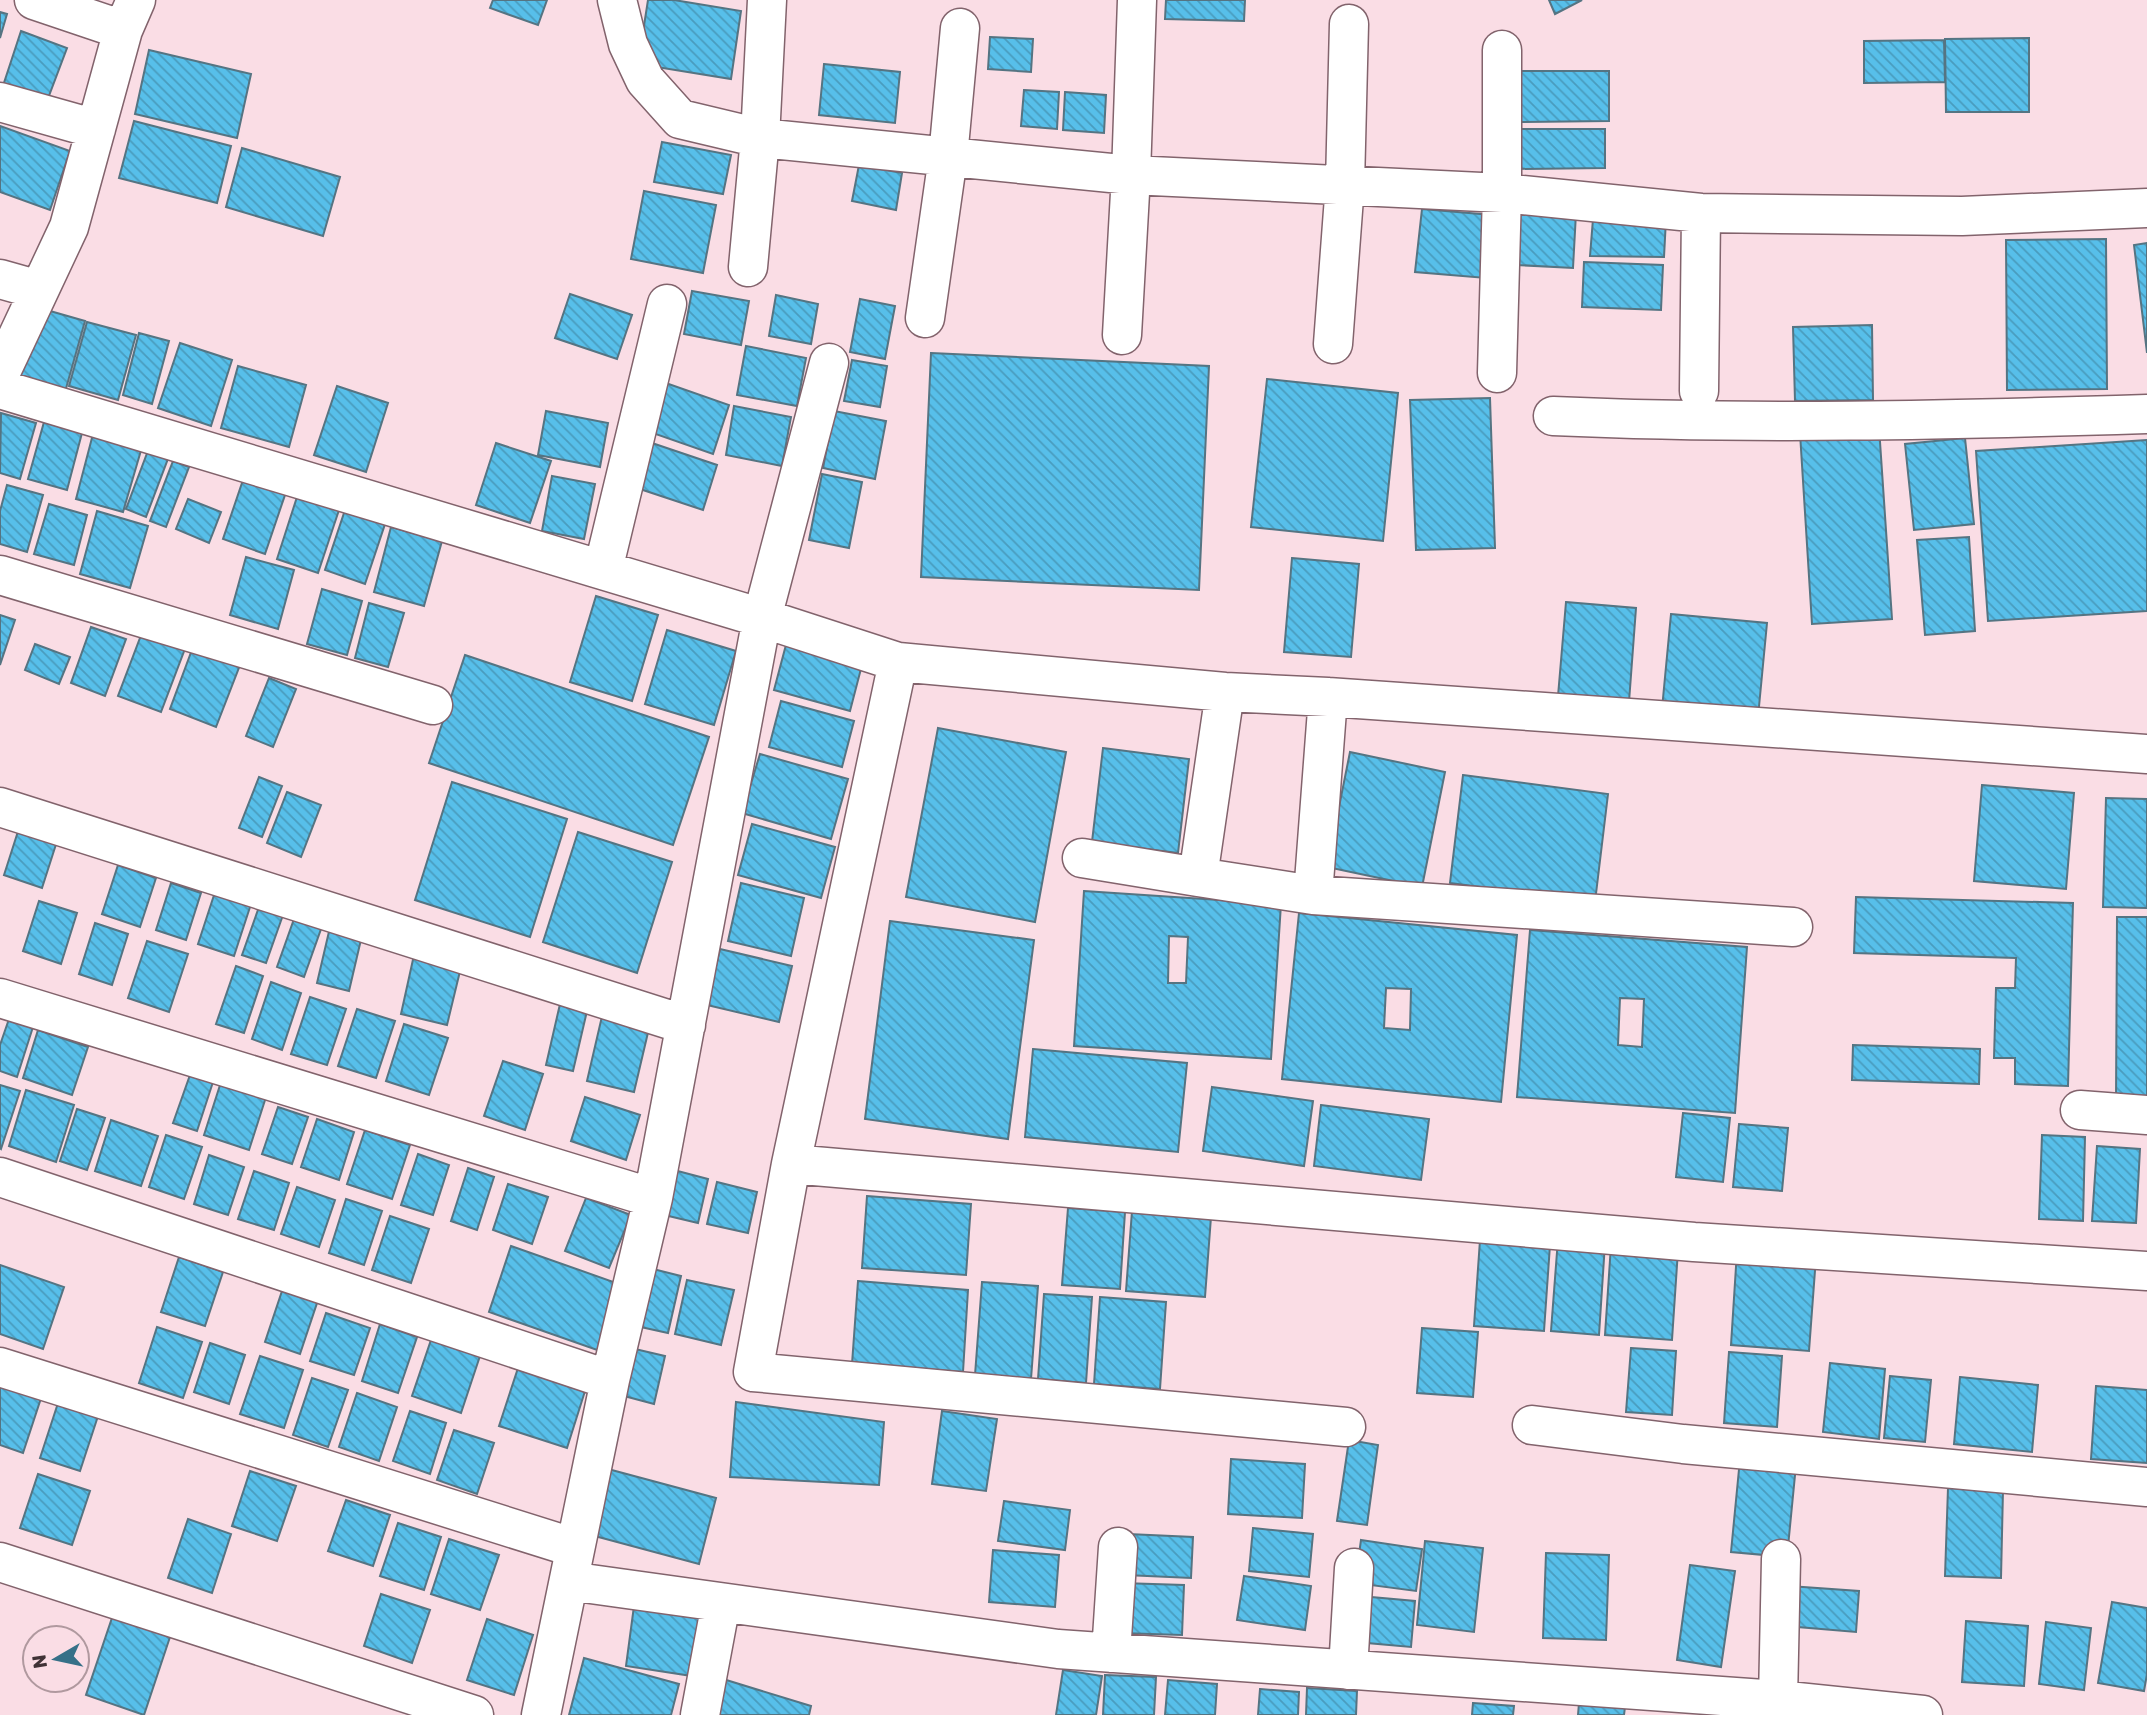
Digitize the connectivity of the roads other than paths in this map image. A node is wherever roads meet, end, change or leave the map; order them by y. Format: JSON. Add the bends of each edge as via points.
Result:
{"nodes":[{"id":1,"x":34,"y":0,"type":"edge"},
{"id":2,"x":617,"y":0,"type":"edge"},
{"id":3,"x":767,"y":0,"type":"edge"},
{"id":4,"x":1137,"y":0,"type":"edge"},
{"id":5,"x":129,"y":15,"type":"edge"},
{"id":6,"x":1349,"y":24,"type":"dead end"},
{"id":7,"x":960,"y":28,"type":"dead end"},
{"id":8,"x":1502,"y":50,"type":"dead end"},
{"id":9,"x":0,"y":102,"type":"edge"},
{"id":10,"x":96,"y":129,"type":"junction"},
{"id":11,"x":760,"y":138,"type":"junction"},
{"id":12,"x":948,"y":157,"type":"junction"},
{"id":13,"x":1131,"y":174,"type":"junction"},
{"id":14,"x":1345,"y":184,"type":"junction"},
{"id":15,"x":1502,"y":193,"type":"junction"},
{"id":16,"x":2147,"y":208,"type":"edge"},
{"id":17,"x":1701,"y":213,"type":"junction"},
{"id":18,"x":748,"y":267,"type":"dead end"},
{"id":19,"x":0,"y":279,"type":"edge"},
{"id":20,"x":39,"y":290,"type":"junction"},
{"id":21,"x":667,"y":304,"type":"dead end"},
{"id":22,"x":925,"y":318,"type":"dead end"},
{"id":23,"x":1122,"y":335,"type":"dead end"},
{"id":24,"x":1333,"y":344,"type":"dead end"},
{"id":25,"x":829,"y":363,"type":"dead end"},
{"id":26,"x":1497,"y":373,"type":"dead end"},
{"id":27,"x":0,"y":374,"type":"edge"},
{"id":28,"x":0,"y":389,"type":"edge"},
{"id":29,"x":1699,"y":391,"type":"dead end"},
{"id":30,"x":2147,"y":414,"type":"edge"},
{"id":31,"x":1553,"y":416,"type":"dead end"},
{"id":32,"x":603,"y":570,"type":"junction"},
{"id":33,"x":0,"y":575,"type":"edge"},
{"id":34,"x":762,"y":618,"type":"junction"},
{"id":35,"x":898,"y":662,"type":"junction"},
{"id":36,"x":1225,"y":692,"type":"junction"},
{"id":37,"x":1328,"y":696,"type":"junction"},
{"id":38,"x":433,"y":705,"type":"dead end"},
{"id":39,"x":2147,"y":754,"type":"edge"},
{"id":40,"x":0,"y":807,"type":"edge"},
{"id":41,"x":1082,"y":858,"type":"dead end"},
{"id":42,"x":1198,"y":877,"type":"junction"},
{"id":43,"x":1314,"y":895,"type":"junction"},
{"id":44,"x":1793,"y":927,"type":"dead end"},
{"id":45,"x":0,"y":998,"type":"edge"},
{"id":46,"x":685,"y":1025,"type":"junction"},
{"id":47,"x":2080,"y":1110,"type":"dead end"},
{"id":48,"x":2147,"y":1115,"type":"edge"},
{"id":49,"x":791,"y":1164,"type":"junction"},
{"id":50,"x":0,"y":1177,"type":"edge"},
{"id":51,"x":653,"y":1198,"type":"junction"},
{"id":52,"x":2147,"y":1271,"type":"edge"},
{"id":53,"x":0,"y":1367,"type":"edge"},
{"id":54,"x":610,"y":1380,"type":"junction"},
{"id":55,"x":1532,"y":1425,"type":"dead end"},
{"id":56,"x":1346,"y":1427,"type":"dead end"},
{"id":57,"x":2147,"y":1487,"type":"edge"},
{"id":58,"x":1118,"y":1547,"type":"dead end"},
{"id":59,"x":1781,"y":1559,"type":"dead end"},
{"id":60,"x":0,"y":1562,"type":"edge"},
{"id":61,"x":572,"y":1565,"type":"junction"},
{"id":62,"x":1354,"y":1568,"type":"dead end"},
{"id":63,"x":721,"y":1603,"type":"junction"},
{"id":64,"x":1111,"y":1653,"type":"junction"},
{"id":65,"x":1348,"y":1670,"type":"junction"},
{"id":66,"x":1778,"y":1700,"type":"junction"},
{"id":67,"x":474,"y":1715,"type":"edge"},
{"id":68,"x":541,"y":1715,"type":"edge"},
{"id":69,"x":700,"y":1715,"type":"edge"},
{"id":70,"x":1923,"y":1715,"type":"edge"}],
"edges":[{"from":1,"to":5,"type":"street"},
{"from":2,"to":11,"type":"street","via":[[628,44],[645,80],[680,119]]},
{"from":3,"to":11,"type":"street"},
{"from":4,"to":13,"type":"street"},
{"from":5,"to":10,"type":"street"},
{"from":6,"to":14,"type":"street"},
{"from":7,"to":12,"type":"street"},
{"from":8,"to":15,"type":"street"},
{"from":9,"to":10,"type":"street"},
{"from":10,"to":20,"type":"street","via":[[69,227]]},
{"from":11,"to":12,"type":"street"},
{"from":11,"to":18,"type":"street"},
{"from":12,"to":13,"type":"street"},
{"from":12,"to":22,"type":"street"},
{"from":13,"to":14,"type":"street"},
{"from":13,"to":23,"type":"street"},
{"from":14,"to":15,"type":"street"},
{"from":14,"to":24,"type":"street"},
{"from":15,"to":17,"type":"street"},
{"from":15,"to":26,"type":"street"},
{"from":16,"to":17,"type":"street","via":[[1962,216]]},
{"from":17,"to":29,"type":"street"},
{"from":19,"to":20,"type":"street"},
{"from":20,"to":27,"type":"street"},
{"from":21,"to":32,"type":"street"},
{"from":25,"to":34,"type":"street"},
{"from":28,"to":32,"type":"street"},
{"from":30,"to":31,"type":"street","via":[[1686,421]]},
{"from":32,"to":34,"type":"street"},
{"from":33,"to":38,"type":"street"},
{"from":34,"to":35,"type":"street"},
{"from":34,"to":46,"type":"street"},
{"from":35,"to":36,"type":"street"},
{"from":35,"to":49,"type":"street"},
{"from":36,"to":37,"type":"street"},
{"from":36,"to":42,"type":"street"},
{"from":37,"to":39,"type":"street"},
{"from":37,"to":43,"type":"street"},
{"from":40,"to":46,"type":"street"},
{"from":41,"to":42,"type":"street"},
{"from":42,"to":43,"type":"street"},
{"from":43,"to":44,"type":"street"},
{"from":45,"to":51,"type":"street"},
{"from":46,"to":51,"type":"street"},
{"from":47,"to":48,"type":"street"},
{"from":49,"to":52,"type":"street","via":[[1694,1242]]},
{"from":49,"to":56,"type":"street","via":[[753,1372]]},
{"from":50,"to":54,"type":"street"},
{"from":51,"to":54,"type":"street"},
{"from":53,"to":61,"type":"street"},
{"from":54,"to":61,"type":"street"},
{"from":55,"to":57,"type":"street","via":[[1683,1444]]},
{"from":58,"to":64,"type":"street"},
{"from":59,"to":66,"type":"street"},
{"from":60,"to":67,"type":"street"},
{"from":61,"to":63,"type":"street"},
{"from":61,"to":68,"type":"street"},
{"from":62,"to":65,"type":"street"},
{"from":63,"to":64,"type":"street"},
{"from":63,"to":69,"type":"street"},
{"from":64,"to":65,"type":"street"},
{"from":65,"to":66,"type":"street"},
{"from":66,"to":70,"type":"street"}]}
